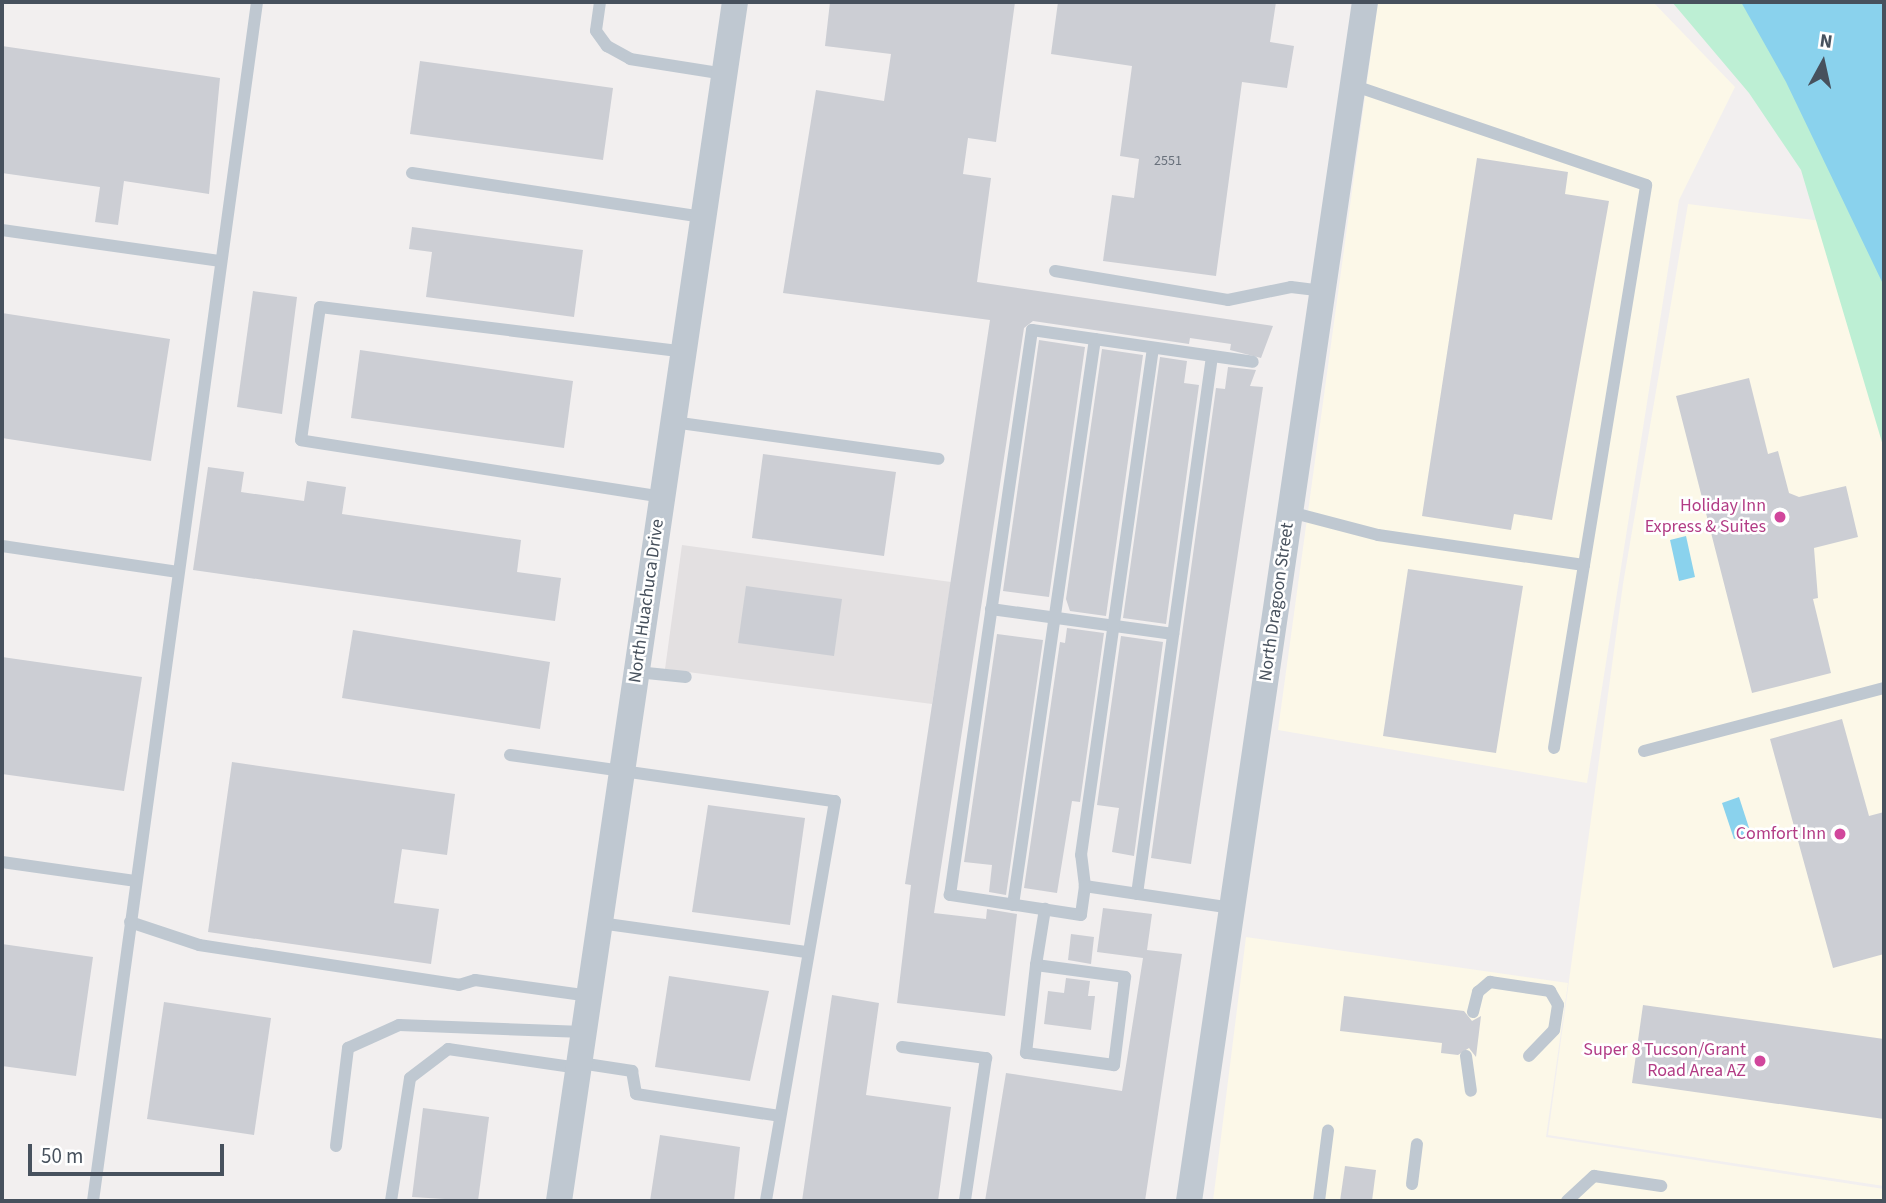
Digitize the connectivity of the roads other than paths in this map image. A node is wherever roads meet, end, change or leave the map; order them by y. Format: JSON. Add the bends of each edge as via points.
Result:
{"nodes":[{"id":1,"x":257,"y":2,"type":"edge"},
{"id":2,"x":600,"y":2,"type":"edge"},
{"id":3,"x":735,"y":2,"type":"edge"},
{"id":4,"x":1365,"y":2,"type":"edge"},
{"id":5,"x":724,"y":74,"type":"junction"},
{"id":6,"x":1353,"y":85,"type":"junction"},
{"id":7,"x":412,"y":173,"type":"dead end"},
{"id":8,"x":703,"y":217,"type":"junction"},
{"id":9,"x":2,"y":230,"type":"edge"},
{"id":10,"x":221,"y":261,"type":"junction"},
{"id":11,"x":1055,"y":271,"type":"dead end"},
{"id":12,"x":1323,"y":290,"type":"junction"},
{"id":13,"x":1095,"y":339,"type":"junction"},
{"id":14,"x":1153,"y":348,"type":"junction"},
{"id":15,"x":684,"y":352,"type":"junction"},
{"id":16,"x":1212,"y":356,"type":"junction"},
{"id":17,"x":1253,"y":362,"type":"dead end"},
{"id":18,"x":673,"y":422,"type":"junction"},
{"id":19,"x":938,"y":459,"type":"dead end"},
{"id":20,"x":663,"y":496,"type":"junction"},
{"id":21,"x":1290,"y":512,"type":"junction"},
{"id":22,"x":2,"y":546,"type":"edge"},
{"id":23,"x":1584,"y":565,"type":"junction"},
{"id":24,"x":178,"y":572,"type":"junction"},
{"id":25,"x":991,"y":608,"type":"junction"},
{"id":26,"x":1058,"y":618,"type":"junction"},
{"id":27,"x":1110,"y":625,"type":"junction"},
{"id":28,"x":1173,"y":634,"type":"junction"},
{"id":29,"x":637,"y":672,"type":"junction"},
{"id":30,"x":686,"y":677,"type":"dead end"},
{"id":31,"x":1884,"y":688,"type":"edge"},
{"id":32,"x":1554,"y":748,"type":"dead end"},
{"id":33,"x":1643,"y":751,"type":"dead end"},
{"id":34,"x":510,"y":755,"type":"dead end"},
{"id":35,"x":622,"y":772,"type":"junction"},
{"id":36,"x":2,"y":862,"type":"edge"},
{"id":37,"x":135,"y":881,"type":"junction"},
{"id":38,"x":1085,"y":886,"type":"junction"},
{"id":39,"x":1137,"y":894,"type":"junction"},
{"id":40,"x":1013,"y":905,"type":"junction"},
{"id":41,"x":1232,"y":908,"type":"junction"},
{"id":42,"x":1045,"y":909,"type":"junction"},
{"id":43,"x":130,"y":922,"type":"junction"},
{"id":44,"x":600,"y":923,"type":"junction"},
{"id":45,"x":806,"y":951,"type":"junction"},
{"id":46,"x":1036,"y":965,"type":"junction"},
{"id":47,"x":590,"y":996,"type":"junction"},
{"id":48,"x":1473,"y":1012,"type":"dead end"},
{"id":49,"x":585,"y":1032,"type":"junction"},
{"id":50,"x":902,"y":1047,"type":"dead end"},
{"id":51,"x":1466,"y":1056,"type":"dead end"},
{"id":52,"x":1529,"y":1056,"type":"dead end"},
{"id":53,"x":580,"y":1065,"type":"junction"},
{"id":54,"x":1471,"y":1091,"type":"dead end"},
{"id":55,"x":779,"y":1116,"type":"junction"},
{"id":56,"x":1328,"y":1131,"type":"dead end"},
{"id":57,"x":1417,"y":1144,"type":"dead end"},
{"id":58,"x":336,"y":1146,"type":"dead end"},
{"id":59,"x":1412,"y":1184,"type":"dead end"},
{"id":60,"x":1661,"y":1186,"type":"dead end"},
{"id":61,"x":93,"y":1201,"type":"edge"},
{"id":62,"x":391,"y":1201,"type":"edge"},
{"id":63,"x":559,"y":1201,"type":"edge"},
{"id":64,"x":766,"y":1201,"type":"edge"},
{"id":65,"x":965,"y":1201,"type":"edge"},
{"id":66,"x":1189,"y":1201,"type":"edge"},
{"id":67,"x":1319,"y":1201,"type":"edge"},
{"id":68,"x":1567,"y":1201,"type":"edge"}],
"edges":[{"from":1,"to":10,"type":"lane"},
{"from":2,"to":5,"type":"lane","via":[[596,31],[607,46],[630,58]]},
{"from":3,"to":5,"type":"street","name":"North Huachuca Drive"},
{"from":4,"to":6,"type":"street","name":"North Dragoon Street"},
{"from":5,"to":8,"type":"street","name":"North Huachuca Drive"},
{"from":6,"to":12,"type":"street","name":"North Dragoon Street"},
{"from":6,"to":23,"type":"lane","via":[[1646,186]]},
{"from":7,"to":8,"type":"lane"},
{"from":8,"to":15,"type":"street","name":"North Huachuca Drive"},
{"from":9,"to":10,"type":"lane"},
{"from":10,"to":24,"type":"lane"},
{"from":11,"to":12,"type":"lane","via":[[1228,300],[1291,286]]},
{"from":12,"to":21,"type":"street","name":"North Dragoon Street"},
{"from":13,"to":14,"type":"lane"},
{"from":13,"to":25,"type":"lane","via":[[1032,330]]},
{"from":13,"to":26,"type":"lane"},
{"from":14,"to":16,"type":"lane"},
{"from":14,"to":27,"type":"lane"},
{"from":15,"to":18,"type":"street","name":"North Huachuca Drive"},
{"from":15,"to":20,"type":"lane","via":[[320,307],[301,440]]},
{"from":16,"to":17,"type":"lane"},
{"from":16,"to":28,"type":"lane"},
{"from":18,"to":19,"type":"lane"},
{"from":18,"to":20,"type":"street","name":"North Huachuca Drive"},
{"from":20,"to":29,"type":"street","name":"North Huachuca Drive"},
{"from":21,"to":23,"type":"lane","via":[[1378,535]]},
{"from":21,"to":41,"type":"street","name":"North Dragoon Street"},
{"from":22,"to":24,"type":"lane"},
{"from":23,"to":32,"type":"lane"},
{"from":24,"to":37,"type":"lane"},
{"from":25,"to":26,"type":"lane"},
{"from":25,"to":40,"type":"lane","via":[[950,895]]},
{"from":26,"to":27,"type":"lane"},
{"from":26,"to":40,"type":"lane"},
{"from":27,"to":28,"type":"lane"},
{"from":27,"to":38,"type":"lane","via":[[1081,855]]},
{"from":28,"to":39,"type":"lane"},
{"from":29,"to":30,"type":"lane"},
{"from":29,"to":35,"type":"street","name":"North Huachuca Drive"},
{"from":31,"to":33,"type":"lane"},
{"from":34,"to":35,"type":"lane"},
{"from":35,"to":44,"type":"street","name":"North Huachuca Drive"},
{"from":35,"to":45,"type":"lane","via":[[835,801]]},
{"from":36,"to":37,"type":"lane"},
{"from":37,"to":43,"type":"lane"},
{"from":38,"to":39,"type":"lane"},
{"from":38,"to":42,"type":"lane","via":[[1081,915]]},
{"from":39,"to":41,"type":"lane"},
{"from":40,"to":42,"type":"lane"},
{"from":41,"to":66,"type":"street","name":"North Dragoon Street"},
{"from":42,"to":46,"type":"lane"},
{"from":43,"to":47,"type":"lane","via":[[199,945],[459,985],[475,980]]},
{"from":43,"to":61,"type":"lane"},
{"from":44,"to":45,"type":"lane"},
{"from":44,"to":47,"type":"street","name":"North Huachuca Drive"},
{"from":45,"to":55,"type":"lane"},
{"from":46,"to":46,"type":"lane","via":[[1026,1054],[1114,1065],[1125,977]]},
{"from":47,"to":49,"type":"street","name":"North Huachuca Drive"},
{"from":48,"to":52,"type":"lane","via":[[1478,992],[1490,982],[1550,991],[1558,1005],[1554,1030]]},
{"from":49,"to":53,"type":"street","name":"North Huachuca Drive"},
{"from":49,"to":58,"type":"lane","via":[[399,1025],[348,1048]]},
{"from":50,"to":65,"type":"lane","via":[[986,1058]]},
{"from":51,"to":54,"type":"lane"},
{"from":53,"to":55,"type":"lane","via":[[632,1071],[636,1094]]},
{"from":53,"to":62,"type":"lane","via":[[448,1049],[410,1078]]},
{"from":53,"to":63,"type":"street","name":"North Huachuca Drive"},
{"from":55,"to":64,"type":"lane"},
{"from":56,"to":67,"type":"lane"},
{"from":57,"to":59,"type":"lane"},
{"from":60,"to":68,"type":"lane","via":[[1594,1176]]}]}
